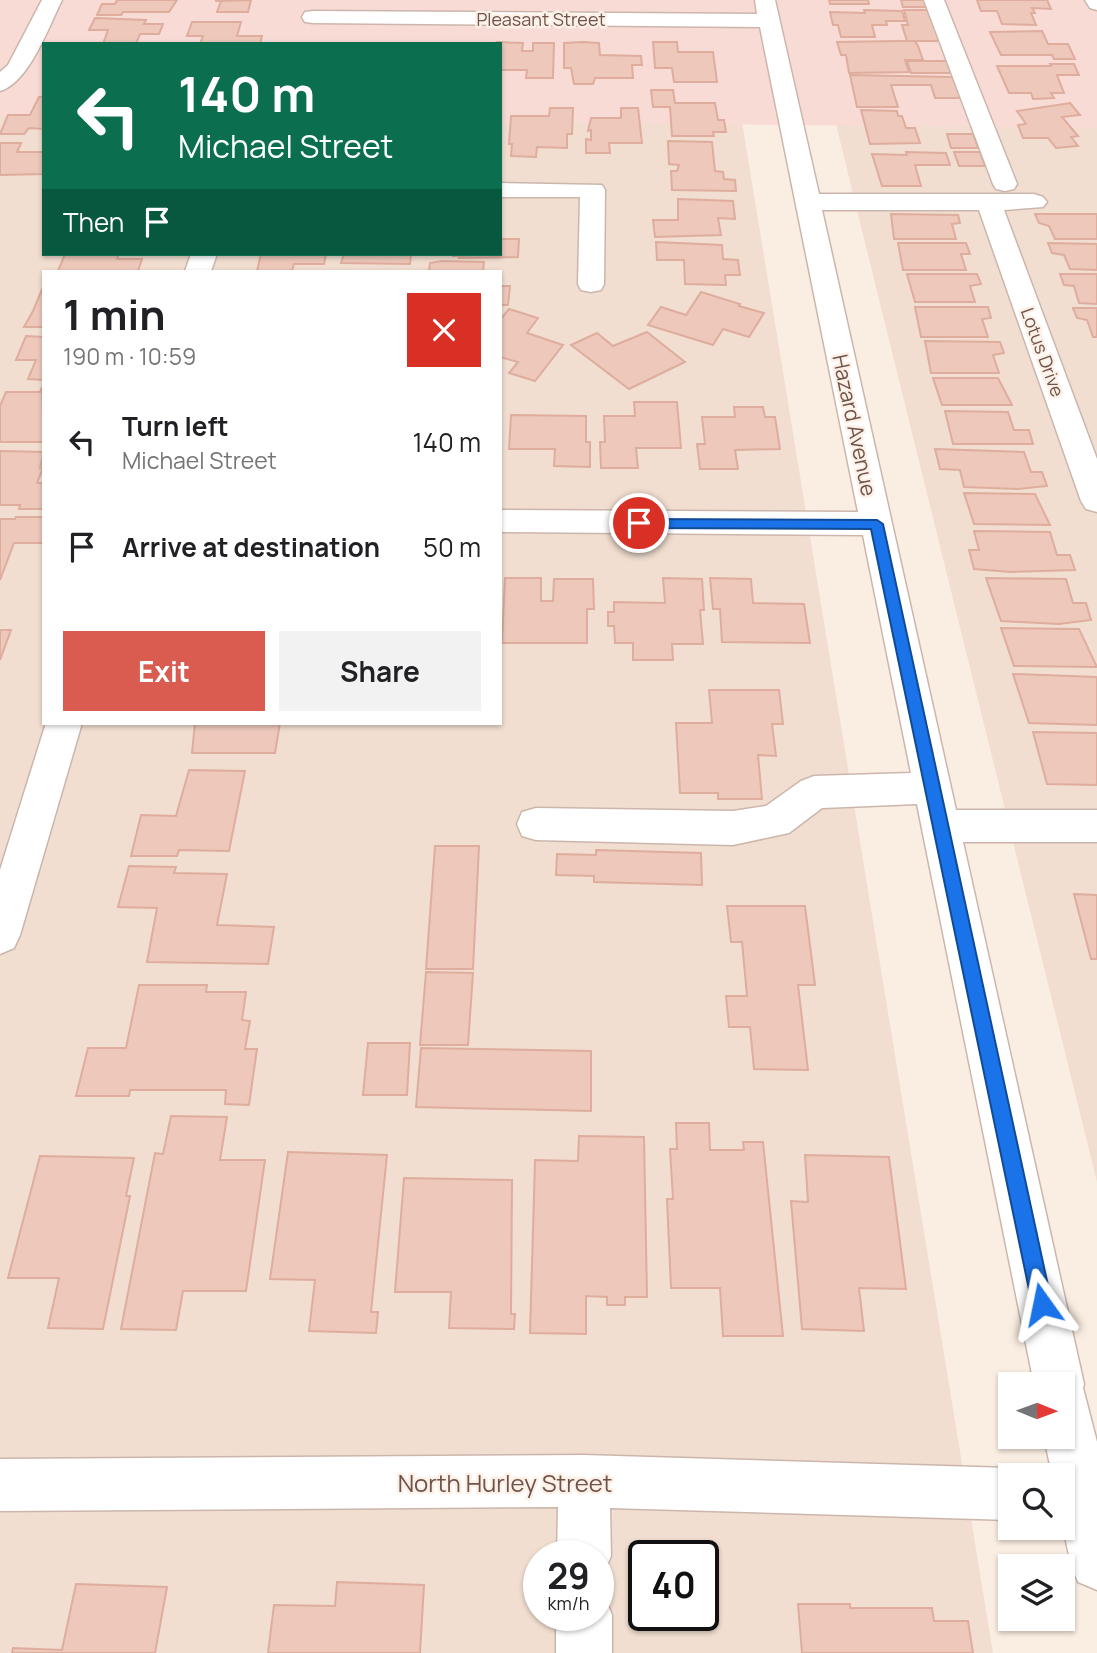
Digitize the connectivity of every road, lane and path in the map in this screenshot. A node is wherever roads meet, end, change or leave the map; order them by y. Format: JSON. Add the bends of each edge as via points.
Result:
{"nodes":[{"id":1,"x":52,"y":0,"type":"edge"},
{"id":2,"x":934,"y":0,"type":"edge"},
{"id":3,"x":315,"y":8,"type":"edge"},
{"id":4,"x":767,"y":10,"type":"edge"},
{"id":5,"x":308,"y":42,"type":"edge"},
{"id":6,"x":0,"y":84,"type":"edge"},
{"id":7,"x":502,"y":190,"type":"edge"},
{"id":8,"x":997,"y":193,"type":"junction"},
{"id":9,"x":808,"y":202,"type":"junction"},
{"id":10,"x":1034,"y":202,"type":"dead end"},
{"id":11,"x":592,"y":284,"type":"dead end"},
{"id":12,"x":1097,"y":501,"type":"edge"},
{"id":13,"x":502,"y":521,"type":"edge"},
{"id":14,"x":877,"y":524,"type":"junction"},
{"id":15,"x":63,"y":725,"type":"edge"},
{"id":16,"x":933,"y":788,"type":"junction"},
{"id":17,"x":536,"y":824,"type":"dead end"},
{"id":18,"x":941,"y":826,"type":"junction"},
{"id":19,"x":1097,"y":826,"type":"edge"},
{"id":20,"x":0,"y":935,"type":"edge"},
{"id":21,"x":1056,"y":1372,"type":"edge"},
{"id":22,"x":584,"y":1480,"type":"junction"},
{"id":23,"x":0,"y":1485,"type":"edge"},
{"id":24,"x":998,"y":1494,"type":"edge"},
{"id":25,"x":1075,"y":1501,"type":"edge"},
{"id":26,"x":584,"y":1540,"type":"edge"},
{"id":27,"x":1097,"y":1563,"type":"edge"},
{"id":28,"x":584,"y":1631,"type":"edge"},
{"id":29,"x":584,"y":1653,"type":"edge"}],
"edges":[{"from":1,"to":6,"type":"street","via":[[17,68]]},
{"from":2,"to":8,"type":"street","name":"Lotus Drive"},
{"from":3,"to":4,"type":"street","name":"Pleasant Street"},
{"from":3,"to":5,"type":"street"},
{"from":4,"to":9,"type":"street","name":"Hazard Avenue"},
{"from":7,"to":11,"type":"street","via":[[593,190]]},
{"from":8,"to":9,"type":"street"},
{"from":8,"to":10,"type":"street"},
{"from":8,"to":12,"type":"street","name":"Lotus Drive"},
{"from":9,"to":14,"type":"street","name":"Hazard Avenue"},
{"from":13,"to":14,"type":"street"},
{"from":14,"to":16,"type":"street","name":"Hazard Avenue"},
{"from":15,"to":20,"type":"street"},
{"from":16,"to":17,"type":"street","via":[[814,792],[775,821],[733,828]]},
{"from":16,"to":18,"type":"street","name":"Hazard Avenue"},
{"from":18,"to":19,"type":"street"},
{"from":18,"to":21,"type":"street","name":"Hazard Avenue"},
{"from":22,"to":23,"type":"street","name":"North Hurley Street"},
{"from":22,"to":24,"type":"street","name":"North Hurley Street"},
{"from":22,"to":26,"type":"street"},
{"from":25,"to":27,"type":"street"},
{"from":28,"to":29,"type":"street"}]}
